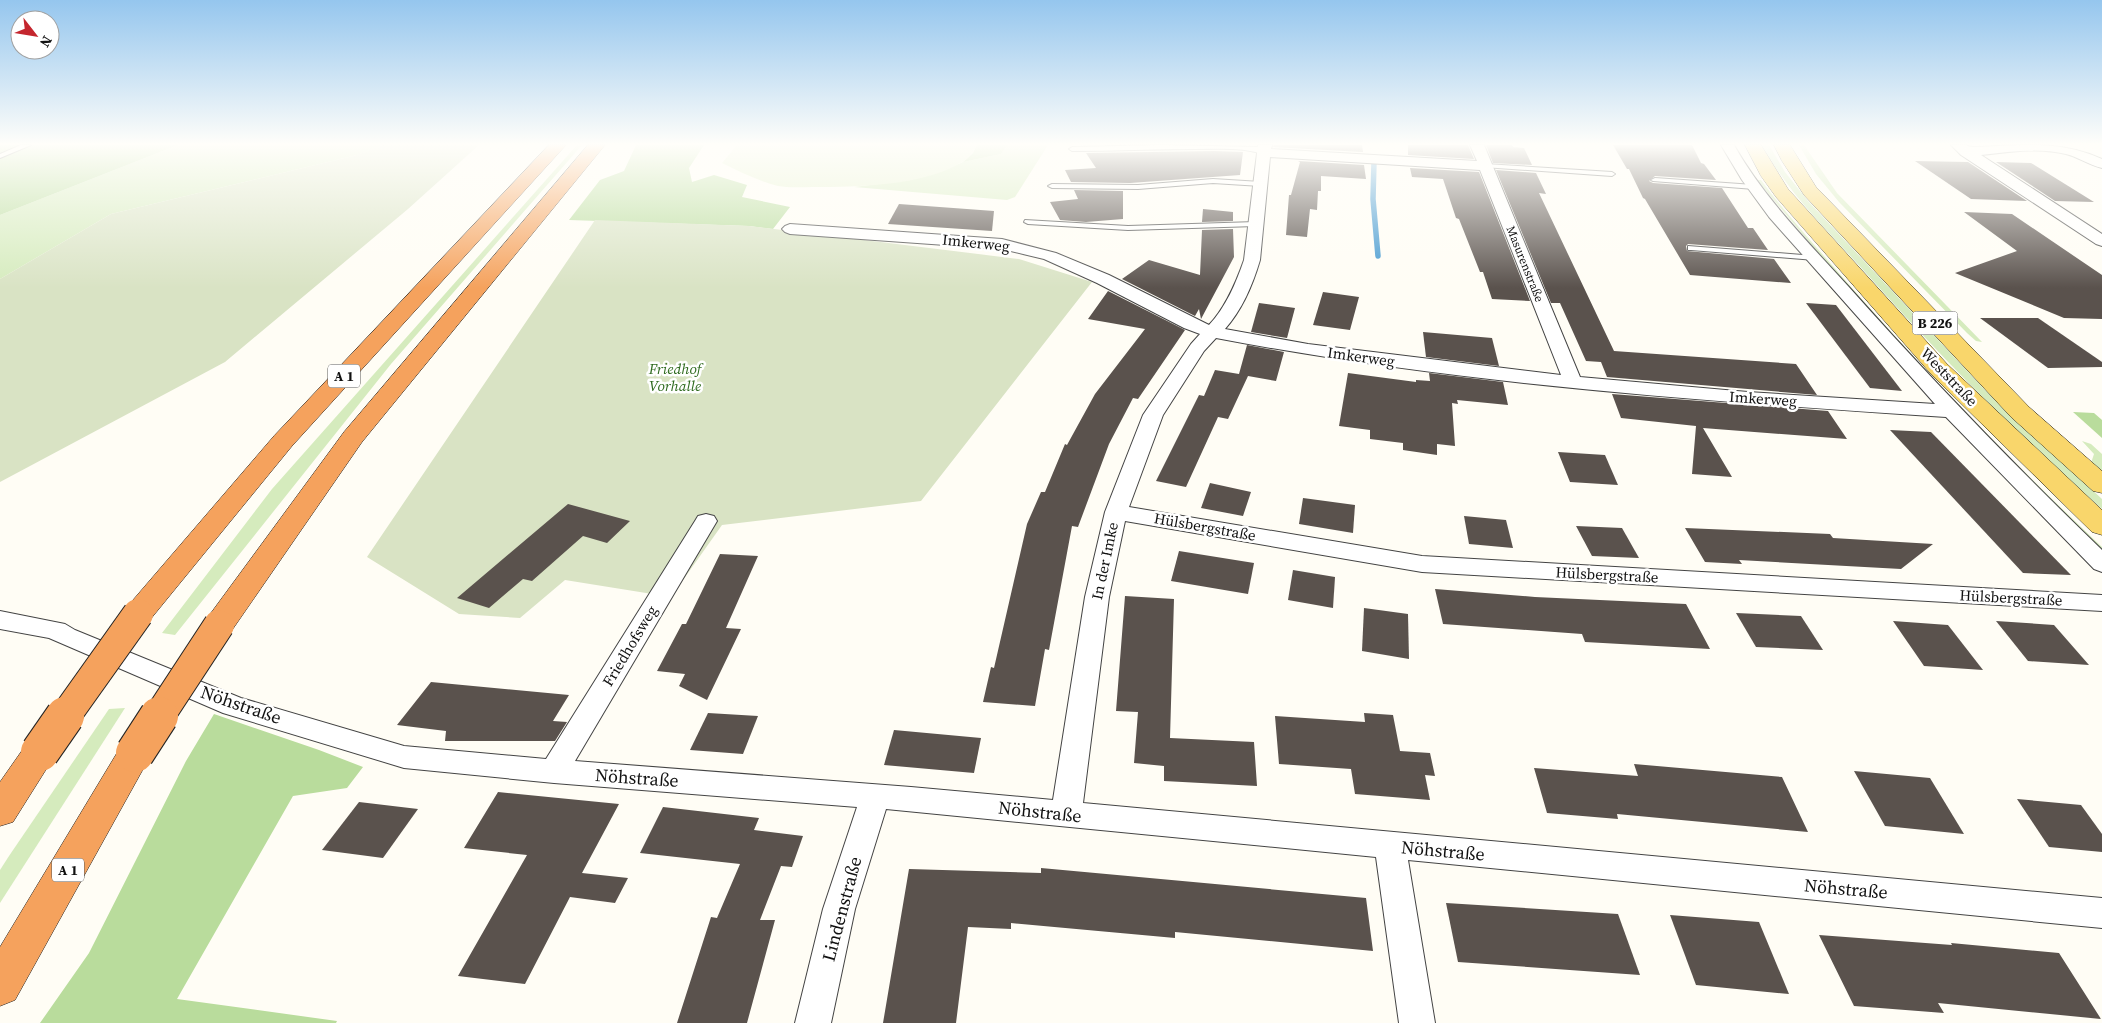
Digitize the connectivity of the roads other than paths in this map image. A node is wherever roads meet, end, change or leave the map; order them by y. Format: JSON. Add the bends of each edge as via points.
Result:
{"nodes":[{"id":1,"x":514,"y":193,"type":"edge"},
{"id":2,"x":556,"y":193,"type":"edge"},
{"id":3,"x":1260,"y":193,"type":"edge"},
{"id":4,"x":1496,"y":193,"type":"edge"},
{"id":5,"x":1759,"y":193,"type":"edge"},
{"id":6,"x":1782,"y":193,"type":"edge"},
{"id":7,"x":1812,"y":193,"type":"edge"},
{"id":8,"x":2031,"y":193,"type":"edge"},
{"id":9,"x":1028,"y":222,"type":"dead end"},
{"id":10,"x":1256,"y":224,"type":"junction"},
{"id":11,"x":790,"y":229,"type":"dead end"},
{"id":12,"x":2102,"y":241,"type":"edge"},
{"id":13,"x":1691,"y":248,"type":"dead end"},
{"id":14,"x":1815,"y":258,"type":"junction"},
{"id":15,"x":1212,"y":332,"type":"junction"},
{"id":16,"x":1573,"y":382,"type":"junction"},
{"id":17,"x":1950,"y":411,"type":"junction"},
{"id":18,"x":2102,"y":485,"type":"edge"},
{"id":19,"x":1116,"y":512,"type":"junction"},
{"id":20,"x":706,"y":521,"type":"dead end"},
{"id":21,"x":2102,"y":526,"type":"edge"},
{"id":22,"x":2102,"y":564,"type":"edge"},
{"id":23,"x":2102,"y":603,"type":"edge"},
{"id":24,"x":0,"y":620,"type":"edge"},
{"id":25,"x":554,"y":771,"type":"junction"},
{"id":26,"x":875,"y":796,"type":"junction"},
{"id":27,"x":0,"y":811,"type":"edge"},
{"id":28,"x":1066,"y":814,"type":"junction"},
{"id":29,"x":1390,"y":846,"type":"junction"},
{"id":30,"x":2102,"y":913,"type":"edge"},
{"id":31,"x":0,"y":986,"type":"edge"},
{"id":32,"x":813,"y":1023,"type":"edge"},
{"id":33,"x":1417,"y":1023,"type":"edge"}],
"edges":[{"from":1,"to":27,"type":"highway","number":"A 1","bridge":true,"via":[[283,442],[138,614]]},
{"from":2,"to":31,"type":"highway","number":"A 1","bridge":true,"via":[[353,437],[218,625],[135,753]]},
{"from":3,"to":10,"type":"street","name":"In der Imke"},
{"from":4,"to":16,"type":"street","name":"Masurenstraße"},
{"from":5,"to":14,"type":"street","name":"Weststraße"},
{"from":6,"to":21,"type":"main road","name":"Weststraße","number":"B 226","via":[[1939,369]]},
{"from":7,"to":18,"type":"main road","name":"Weststraße","number":"B 226","via":[[2020,412]]},
{"from":8,"to":12,"type":"street"},
{"from":9,"to":10,"type":"lane","via":[[1128,228]]},
{"from":10,"to":15,"type":"street","name":"In der Imke","via":[[1247,276],[1226,317]]},
{"from":11,"to":15,"type":"street","name":"Imkerweg","via":[[1009,245],[1050,256]]},
{"from":13,"to":14,"type":"lane"},
{"from":14,"to":17,"type":"street","name":"Weststraße"},
{"from":15,"to":16,"type":"street","name":"Imkerweg","via":[[1318,351]]},
{"from":15,"to":19,"type":"street","name":"In der Imke","via":[[1197,348],[1154,415]]},
{"from":16,"to":17,"type":"street","name":"Imkerweg","via":[[1748,398]]},
{"from":17,"to":22,"type":"street","name":"Weststraße"},
{"from":19,"to":23,"type":"street","name":"Hülsbergstraße","via":[[1422,564]]},
{"from":19,"to":28,"type":"street","name":"In der Imke","via":[[1097,597]]},
{"from":20,"to":25,"type":"street","name":"Friedhofsweg"},
{"from":24,"to":25,"type":"street","name":"Nöhstraße","via":[[56,630],[233,706],[404,757]]},
{"from":25,"to":26,"type":"street","name":"Nöhstraße"},
{"from":26,"to":28,"type":"street","name":"Nöhstraße"},
{"from":26,"to":32,"type":"street","name":"Lindenstraße","via":[[839,909]]},
{"from":28,"to":29,"type":"street","name":"Nöhstraße"},
{"from":29,"to":30,"type":"street","name":"Nöhstraße"},
{"from":29,"to":33,"type":"street"}]}
